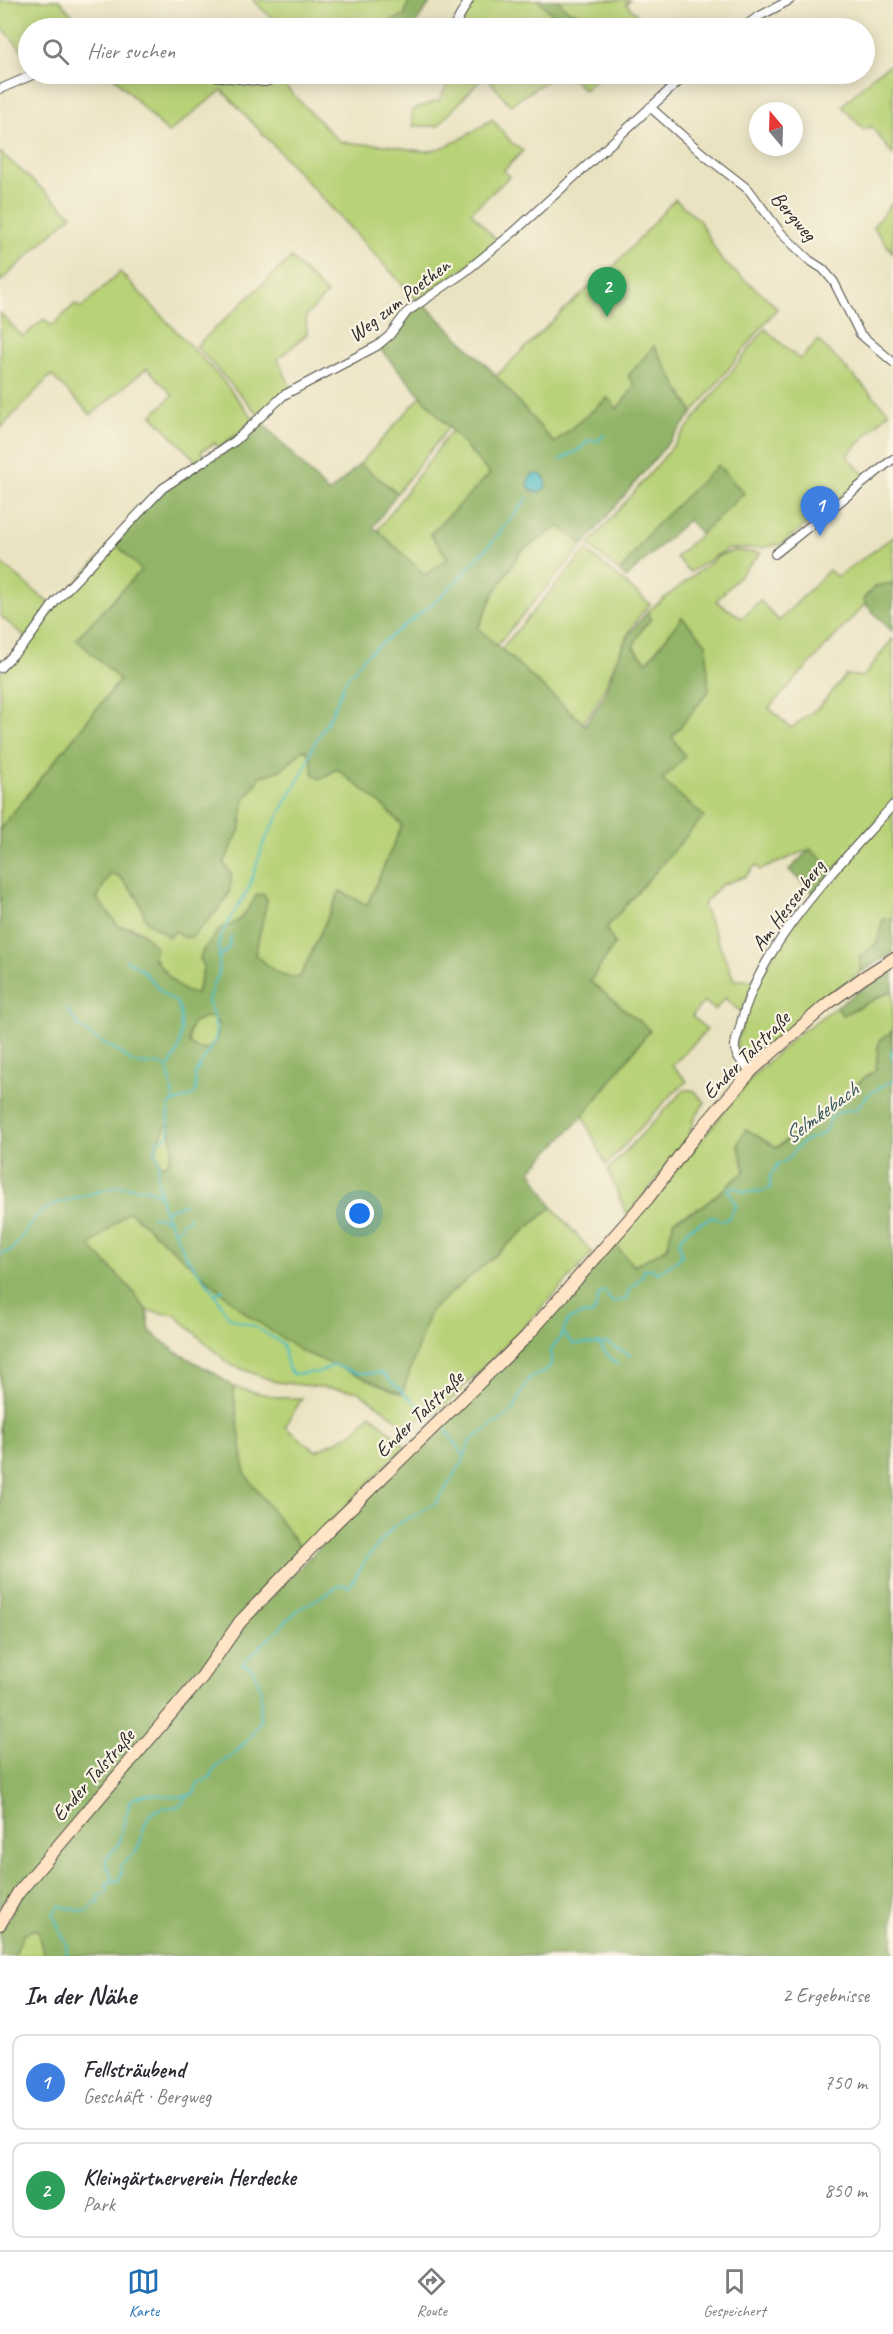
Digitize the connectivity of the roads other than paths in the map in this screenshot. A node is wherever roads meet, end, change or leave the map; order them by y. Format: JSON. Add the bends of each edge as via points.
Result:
{"nodes":[{"id":1,"x":469,"y":0,"type":"edge"},
{"id":2,"x":790,"y":0,"type":"edge"},
{"id":3,"x":459,"y":18,"type":"edge"},
{"id":4,"x":756,"y":18,"type":"edge"},
{"id":5,"x":18,"y":81,"type":"edge"},
{"id":6,"x":676,"y":84,"type":"edge"},
{"id":7,"x":0,"y":89,"type":"edge"},
{"id":8,"x":650,"y":107,"type":"junction"},
{"id":9,"x":893,"y":362,"type":"edge"},
{"id":10,"x":893,"y":459,"type":"edge"},
{"id":11,"x":775,"y":554,"type":"dead end"},
{"id":12,"x":0,"y":668,"type":"edge"},
{"id":13,"x":893,"y":805,"type":"edge"},
{"id":14,"x":893,"y":959,"type":"edge"},
{"id":15,"x":751,"y":1071,"type":"junction"},
{"id":16,"x":0,"y":1924,"type":"edge"}],
"edges":[{"from":1,"to":3,"type":"street"},
{"from":2,"to":4,"type":"street"},
{"from":5,"to":7,"type":"street"},
{"from":6,"to":8,"type":"street","name":"Weg zum Poethen"},
{"from":8,"to":9,"type":"street","name":"Bergweg","via":[[749,190],[780,232],[834,282],[860,334]]},
{"from":8,"to":12,"type":"street","name":"Weg zum Poethen","via":[[515,231],[407,312],[377,346],[284,395],[235,441],[163,488],[55,602],[28,640]]},
{"from":10,"to":11,"type":"street"},
{"from":13,"to":15,"type":"street","name":"Am Hessenberg","via":[[773,949],[749,997],[735,1048],[738,1058]]},
{"from":14,"to":15,"type":"main road","name":"Ender Talstraße","via":[[827,1004]]},
{"from":15,"to":16,"type":"main road","name":"Ender Talstraße","via":[[648,1198],[526,1337],[328,1530],[240,1622],[202,1677],[18,1893]]}]}
